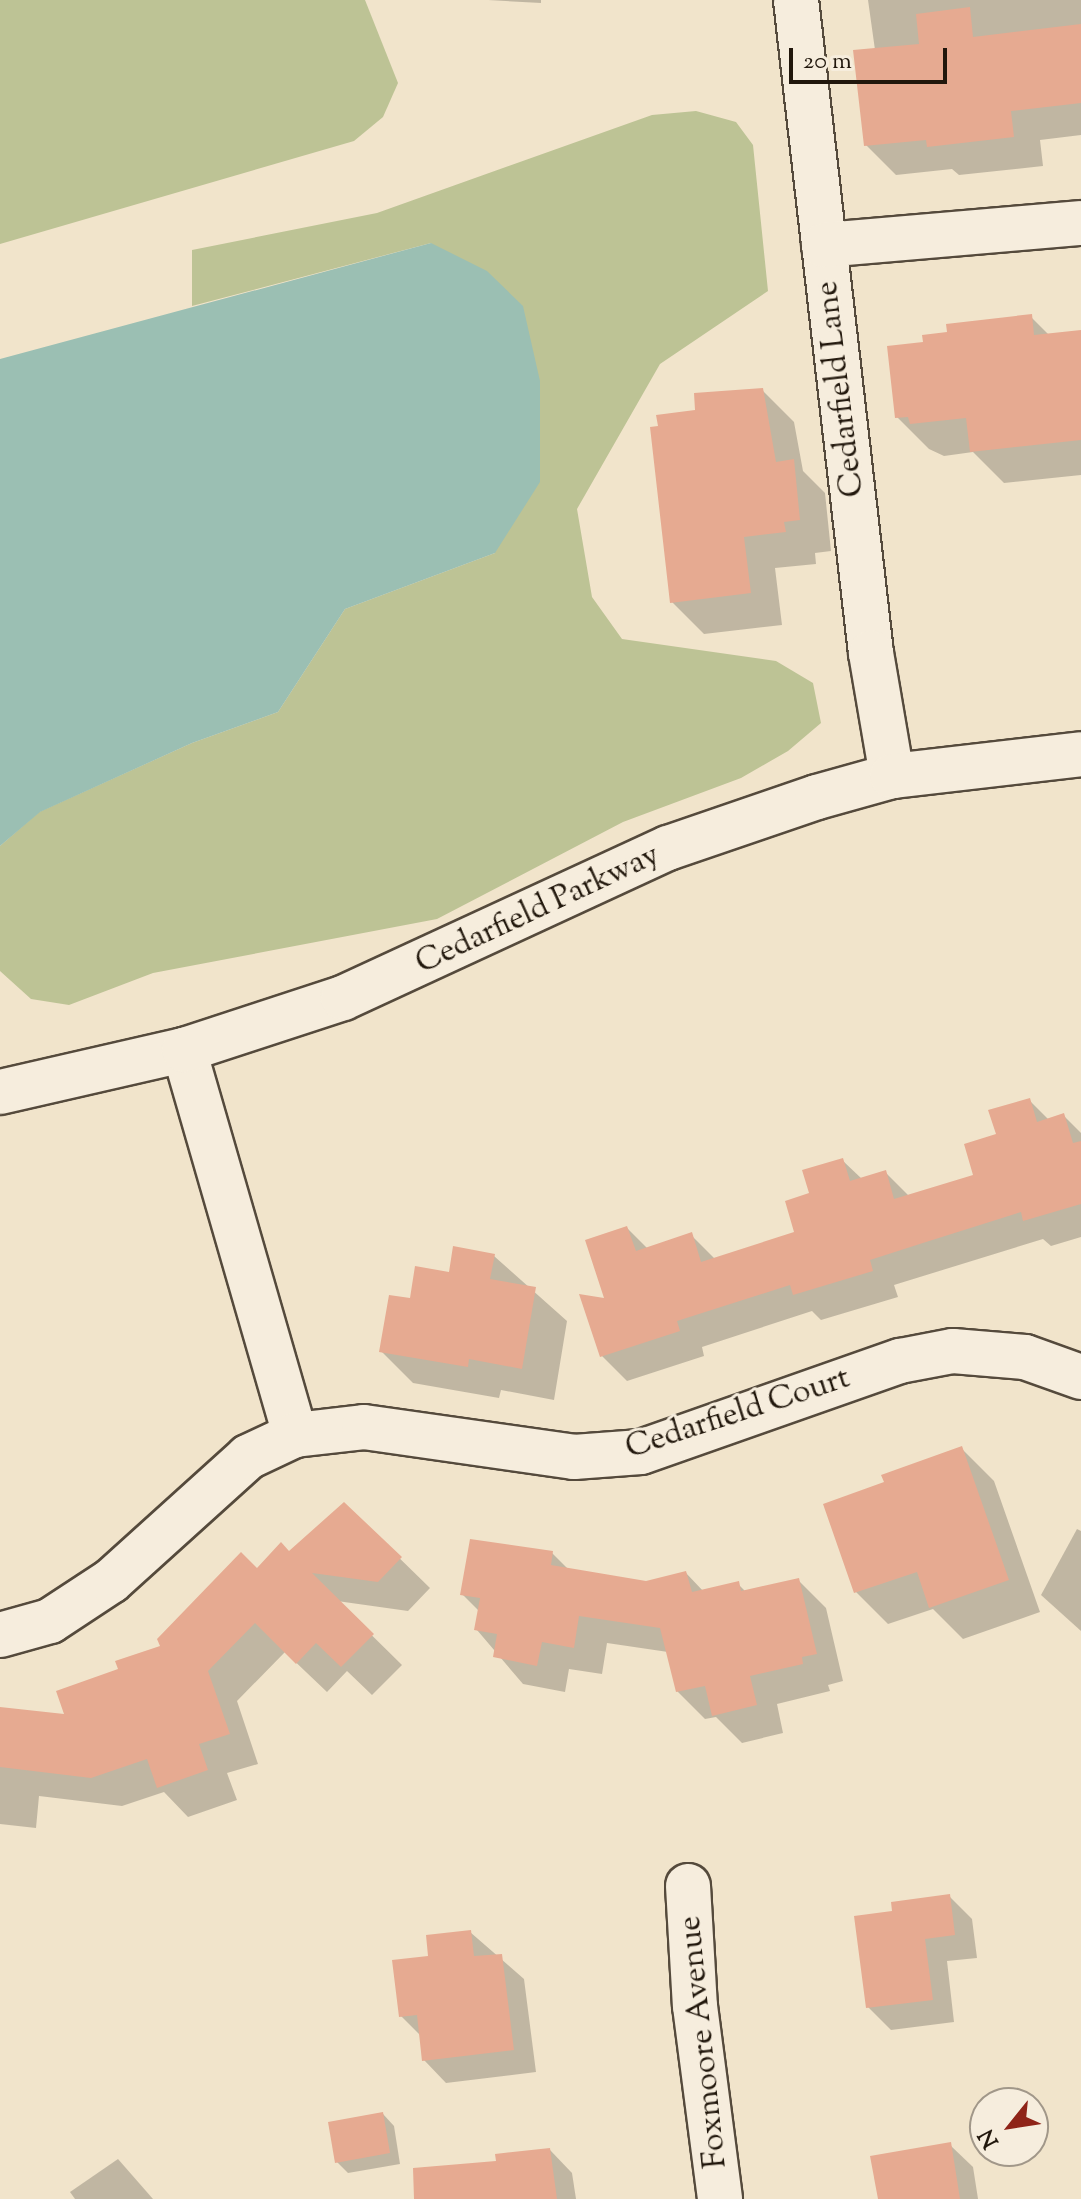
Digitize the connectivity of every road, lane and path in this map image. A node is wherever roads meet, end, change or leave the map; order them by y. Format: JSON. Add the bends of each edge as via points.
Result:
{"nodes":[{"id":1,"x":796,"y":0,"type":"edge"},
{"id":2,"x":1081,"y":223,"type":"edge"},
{"id":3,"x":824,"y":245,"type":"junction"},
{"id":4,"x":1081,"y":754,"type":"edge"},
{"id":5,"x":892,"y":776,"type":"junction"},
{"id":6,"x":184,"y":1050,"type":"junction"},
{"id":7,"x":0,"y":1092,"type":"edge"},
{"id":8,"x":1081,"y":1377,"type":"edge"},
{"id":9,"x":295,"y":1435,"type":"junction"},
{"id":10,"x":0,"y":1635,"type":"edge"},
{"id":11,"x":688,"y":1886,"type":"dead end"},
{"id":12,"x":720,"y":2199,"type":"edge"}],
"edges":[{"from":1,"to":3,"type":"street","name":"Cedarfield Lane"},
{"from":2,"to":3,"type":"street"},
{"from":3,"to":5,"type":"street","name":"Cedarfield Lane","via":[[871,653]]},
{"from":4,"to":5,"type":"street","name":"Cedarfield Parkway"},
{"from":5,"to":6,"type":"street","name":"Cedarfield Parkway","via":[[668,848],[343,998]]},
{"from":6,"to":7,"type":"street","name":"Cedarfield Parkway"},
{"from":6,"to":9,"type":"street"},
{"from":8,"to":9,"type":"street","name":"Cedarfield Court","via":[[1025,1357],[953,1351],[900,1361],[641,1452],[574,1457],[364,1427]]},
{"from":9,"to":10,"type":"street","name":"Cedarfield Court","via":[[248,1457],[111,1581],[50,1621]]},
{"from":11,"to":12,"type":"street","name":"Foxmoore Avenue","via":[[695,2006]]}]}
